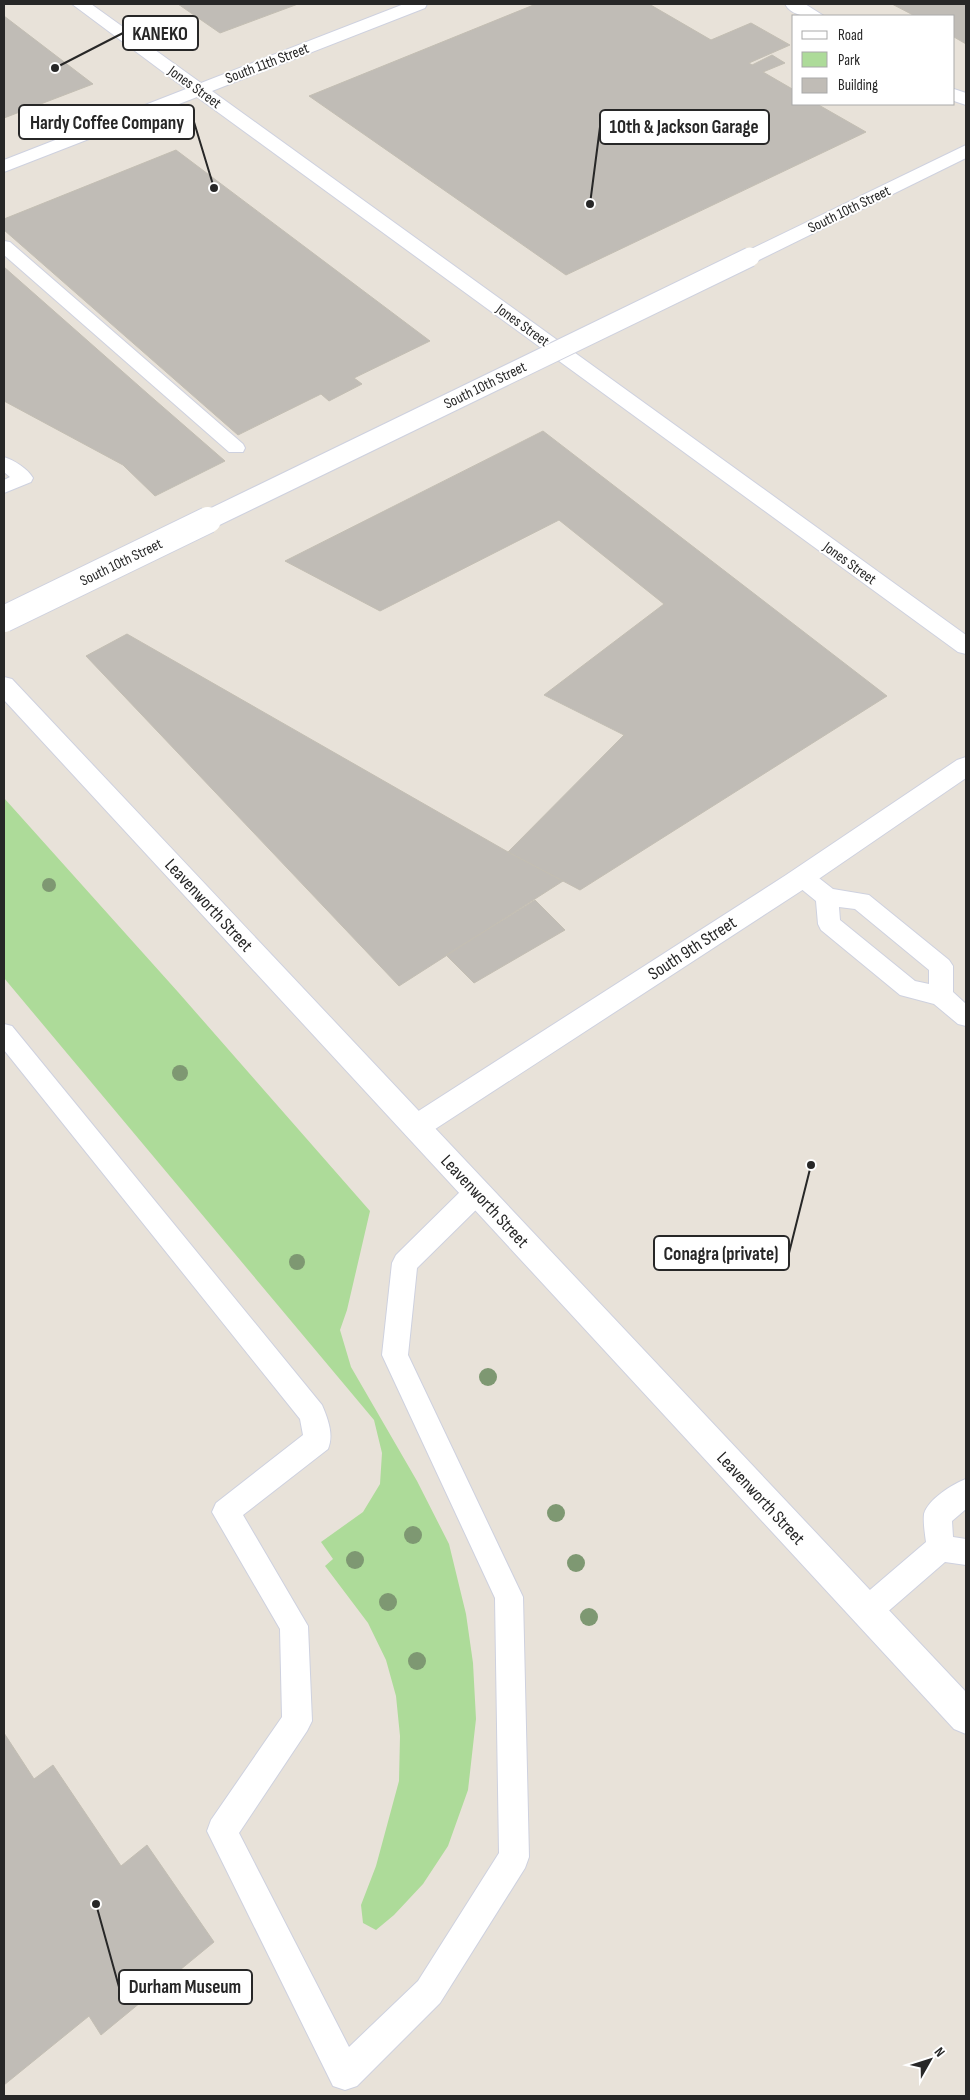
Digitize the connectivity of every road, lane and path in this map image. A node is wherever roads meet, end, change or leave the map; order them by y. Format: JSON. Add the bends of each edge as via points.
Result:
{"nodes":[{"id":1,"x":80,"y":4,"type":"edge"},
{"id":2,"x":419,"y":4,"type":"edge"},
{"id":3,"x":793,"y":4,"type":"edge"},
{"id":4,"x":813,"y":15,"type":"edge"},
{"id":5,"x":199,"y":90,"type":"junction"},
{"id":6,"x":966,"y":152,"type":"edge"},
{"id":7,"x":4,"y":166,"type":"edge"},
{"id":8,"x":4,"y":246,"type":"edge"},
{"id":9,"x":236,"y":448,"type":"dead end"},
{"id":10,"x":4,"y":463,"type":"edge"},
{"id":11,"x":4,"y":487,"type":"edge"},
{"id":12,"x":4,"y":619,"type":"edge"},
{"id":13,"x":966,"y":646,"type":"edge"},
{"id":14,"x":4,"y":685,"type":"edge"},
{"id":15,"x":966,"y":766,"type":"edge"},
{"id":16,"x":802,"y":877,"type":"junction"},
{"id":17,"x":827,"y":897,"type":"junction"},
{"id":18,"x":941,"y":996,"type":"junction"},
{"id":19,"x":966,"y":1017,"type":"edge"},
{"id":20,"x":4,"y":1033,"type":"edge"},
{"id":21,"x":416,"y":1127,"type":"junction"},
{"id":22,"x":477,"y":1192,"type":"junction"},
{"id":23,"x":966,"y":1492,"type":"edge"},
{"id":24,"x":953,"y":1550,"type":"edge"},
{"id":25,"x":867,"y":1611,"type":"junction"},
{"id":26,"x":966,"y":1717,"type":"edge"}],
"edges":[{"from":1,"to":5,"type":"street","name":"Jones Street"},
{"from":2,"to":5,"type":"street","name":"South 11th Street"},
{"from":3,"to":4,"type":"street"},
{"from":5,"to":7,"type":"street","name":"South 11th Street"},
{"from":5,"to":13,"type":"street","name":"Jones Street"},
{"from":6,"to":12,"type":"street","name":"South 10th Street","bridge":true},
{"from":8,"to":9,"type":"lane"},
{"from":10,"to":11,"type":"lane","via":[[24,478]]},
{"from":14,"to":21,"type":"street","name":"Leavenworth Street"},
{"from":15,"to":16,"type":"street","name":"South 9th Street"},
{"from":16,"to":17,"type":"lane"},
{"from":16,"to":21,"type":"street","name":"South 9th Street"},
{"from":17,"to":18,"type":"lane","via":[[830,924],[908,989]]},
{"from":17,"to":18,"type":"lane","via":[[861,902],[941,966]]},
{"from":18,"to":19,"type":"lane"},
{"from":20,"to":22,"type":"lane","via":[[312,1414],[318,1440],[226,1512],[294,1626],[298,1720],[222,1831],[345,2074],[429,1992],[514,1857],[509,1597],[395,1355],[405,1263]]},
{"from":21,"to":22,"type":"street","name":"Leavenworth Street"},
{"from":22,"to":25,"type":"street","name":"Leavenworth Street"},
{"from":23,"to":24,"type":"lane","via":[[938,1515]]},
{"from":24,"to":25,"type":"lane"},
{"from":25,"to":26,"type":"street","name":"Leavenworth Street"}]}
